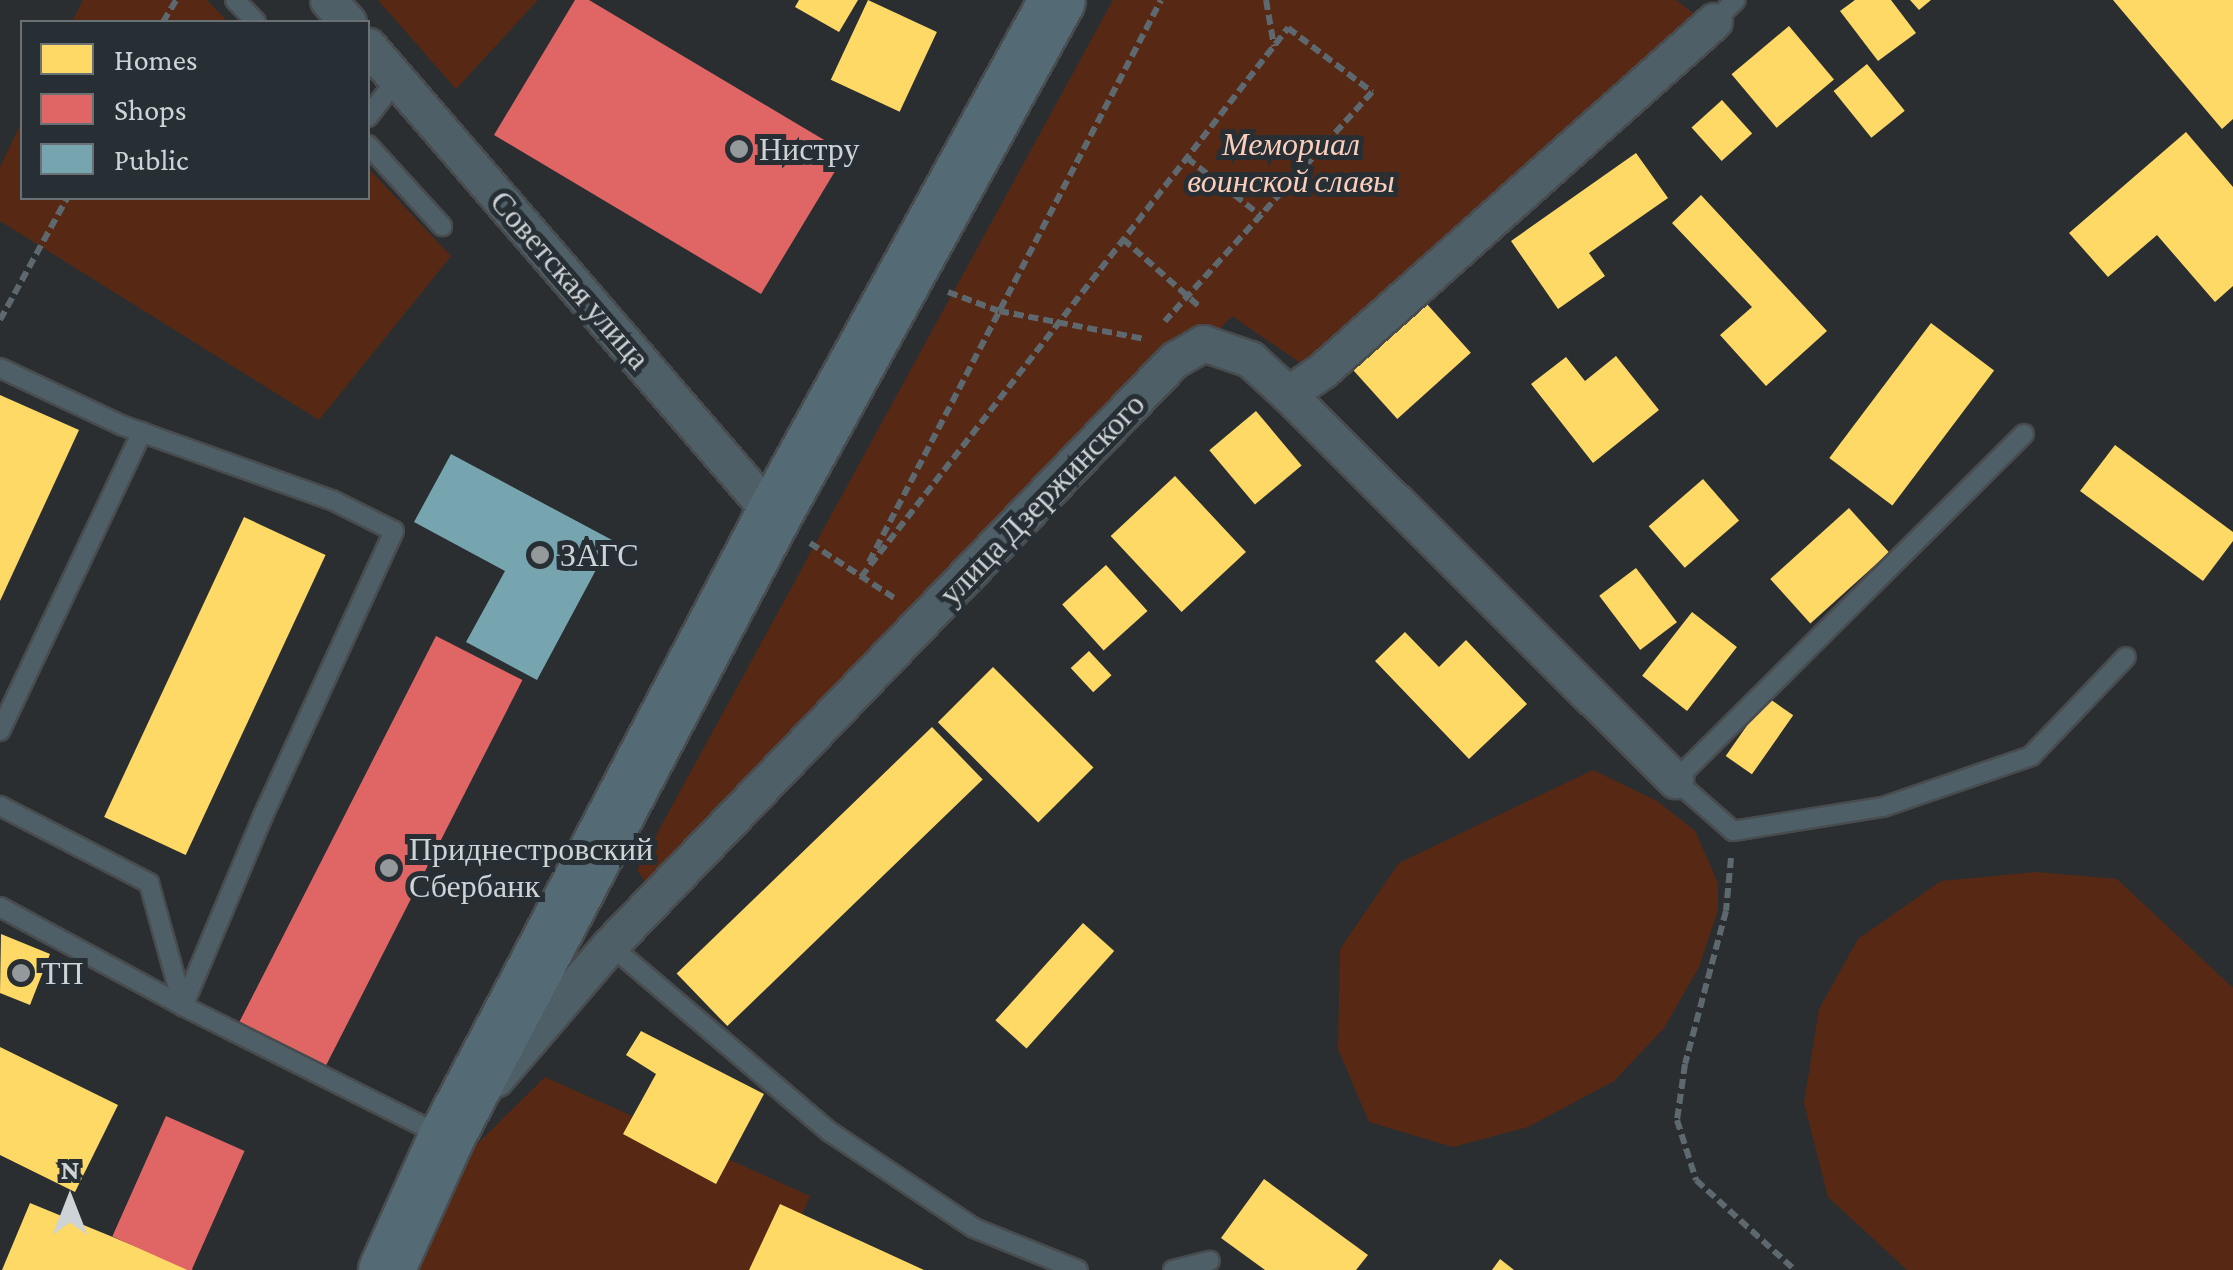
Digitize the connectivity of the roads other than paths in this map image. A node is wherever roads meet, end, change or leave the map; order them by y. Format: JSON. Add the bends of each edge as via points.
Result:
{"nodes":[{"id":1,"x":235,"y":0,"type":"edge"},
{"id":2,"x":328,"y":0,"type":"edge"},
{"id":3,"x":1057,"y":0,"type":"edge"},
{"id":4,"x":1725,"y":10,"type":"edge"},
{"id":5,"x":254,"y":20,"type":"edge"},
{"id":6,"x":346,"y":20,"type":"edge"},
{"id":7,"x":370,"y":48,"type":"edge"},
{"id":8,"x":397,"y":80,"type":"junction"},
{"id":9,"x":370,"y":114,"type":"edge"},
{"id":10,"x":370,"y":147,"type":"edge"},
{"id":11,"x":442,"y":226,"type":"dead end"},
{"id":12,"x":0,"y":368,"type":"edge"},
{"id":13,"x":1288,"y":394,"type":"junction"},
{"id":14,"x":142,"y":432,"type":"junction"},
{"id":15,"x":2024,"y":434,"type":"dead end"},
{"id":16,"x":773,"y":515,"type":"junction"},
{"id":17,"x":2126,"y":657,"type":"dead end"},
{"id":18,"x":0,"y":731,"type":"edge"},
{"id":19,"x":1675,"y":780,"type":"junction"},
{"id":20,"x":0,"y":806,"type":"edge"},
{"id":21,"x":0,"y":907,"type":"edge"},
{"id":22,"x":610,"y":945,"type":"junction"},
{"id":23,"x":184,"y":1006,"type":"junction"},
{"id":24,"x":446,"y":1137,"type":"junction"},
{"id":25,"x":1210,"y":1262,"type":"dead end"},
{"id":26,"x":386,"y":1270,"type":"edge"},
{"id":27,"x":1078,"y":1270,"type":"edge"},
{"id":28,"x":1173,"y":1270,"type":"edge"}],
"edges":[{"from":1,"to":5,"type":"lane"},
{"from":2,"to":6,"type":"street"},
{"from":3,"to":16,"type":"highway","name":"улица Дзержинского"},
{"from":4,"to":13,"type":"street","via":[[1324,370]]},
{"from":7,"to":8,"type":"street","name":"Советская улица"},
{"from":8,"to":9,"type":"lane"},
{"from":8,"to":16,"type":"street","name":"Советская улица"},
{"from":10,"to":11,"type":"lane"},
{"from":12,"to":14,"type":"lane"},
{"from":13,"to":19,"type":"street"},
{"from":13,"to":22,"type":"street","name":"улица Дзержинского","via":[[1250,359],[1203,343],[1174,360]]},
{"from":14,"to":18,"type":"lane"},
{"from":14,"to":23,"type":"lane","via":[[332,500],[394,532]]},
{"from":15,"to":19,"type":"lane"},
{"from":16,"to":24,"type":"highway","name":"улица Дзержинского"},
{"from":17,"to":19,"type":"lane","via":[[2031,756],[1883,808],[1733,831]]},
{"from":20,"to":23,"type":"lane","via":[[149,883]]},
{"from":21,"to":23,"type":"lane"},
{"from":22,"to":24,"type":"street","name":"улица Дзержинского"},
{"from":22,"to":27,"type":"lane","via":[[830,1132],[974,1228]]},
{"from":23,"to":24,"type":"lane"},
{"from":24,"to":26,"type":"highway","name":"улица Дзержинского"},
{"from":25,"to":28,"type":"lane"}]}
